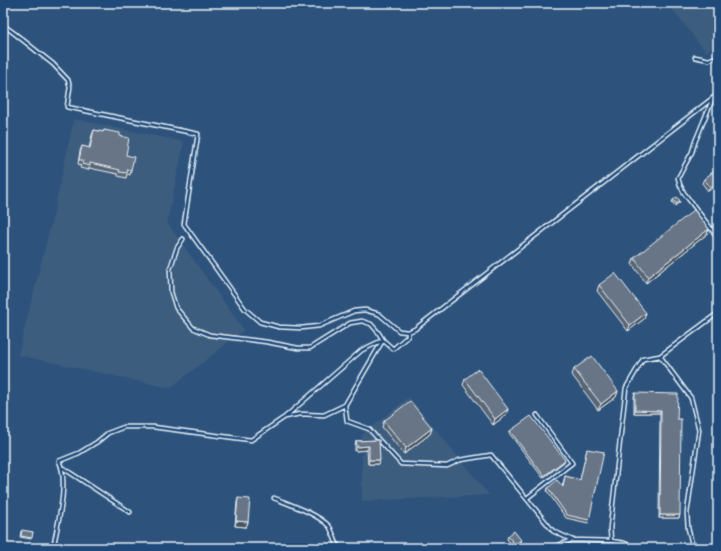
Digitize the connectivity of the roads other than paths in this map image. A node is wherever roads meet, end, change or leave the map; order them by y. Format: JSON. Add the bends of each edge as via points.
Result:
{"nodes":[{"id":1,"x":3,"y":25,"type":"edge"},
{"id":2,"x":718,"y":56,"type":"edge"},
{"id":3,"x":695,"y":57,"type":"dead end"},
{"id":4,"x":718,"y":94,"type":"edge"},
{"id":5,"x":714,"y":98,"type":"junction"},
{"id":6,"x":718,"y":238,"type":"edge"},
{"id":7,"x":183,"y":239,"type":"dead end"},
{"id":8,"x":718,"y":313,"type":"edge"},
{"id":9,"x":408,"y":332,"type":"junction"},
{"id":10,"x":383,"y":340,"type":"junction"},
{"id":11,"x":660,"y":356,"type":"junction"},
{"id":12,"x":345,"y":405,"type":"junction"},
{"id":13,"x":537,"y":414,"type":"dead end"},
{"id":14,"x":285,"y":417,"type":"junction"},
{"id":15,"x":62,"y":468,"type":"junction"},
{"id":16,"x":274,"y":498,"type":"dead end"},
{"id":17,"x":526,"y":498,"type":"junction"},
{"id":18,"x":130,"y":512,"type":"dead end"},
{"id":19,"x":572,"y":540,"type":"junction"},
{"id":20,"x":611,"y":541,"type":"junction"},
{"id":21,"x":55,"y":548,"type":"edge"},
{"id":22,"x":339,"y":548,"type":"edge"},
{"id":23,"x":552,"y":548,"type":"edge"},
{"id":24,"x":635,"y":548,"type":"edge"},
{"id":25,"x":693,"y":548,"type":"edge"}],
"edges":[{"from":1,"to":9,"type":"lane","via":[[53,64],[68,80],[70,87],[67,107],[198,134],[184,224],[245,309],[260,322],[279,327],[319,326],[354,311],[365,310],[379,314],[399,331]]},
{"from":2,"to":3,"type":"lane","via":[[709,60]]},
{"from":4,"to":5,"type":"lane"},
{"from":5,"to":6,"type":"lane","via":[[692,152],[678,178],[684,193]]},
{"from":5,"to":9,"type":"lane"},
{"from":7,"to":10,"type":"lane","via":[[170,269],[171,292],[176,308],[194,328],[210,335],[310,348],[350,323],[362,321],[371,324]]},
{"from":8,"to":11,"type":"lane"},
{"from":9,"to":10,"type":"lane","via":[[408,336],[393,349]]},
{"from":10,"to":12,"type":"lane"},
{"from":10,"to":14,"type":"lane","via":[[362,350]]},
{"from":11,"to":20,"type":"lane","via":[[643,359],[626,388],[610,528]]},
{"from":11,"to":25,"type":"lane","via":[[691,398],[699,430],[687,514]]},
{"from":12,"to":14,"type":"lane","via":[[324,416],[300,414]]},
{"from":12,"to":17,"type":"lane","via":[[347,421],[369,429],[401,464],[446,466],[460,460],[491,455]]},
{"from":13,"to":17,"type":"lane","via":[[572,462]]},
{"from":14,"to":15,"type":"lane","via":[[251,440],[153,427],[124,427],[108,433],[79,453],[59,461]]},
{"from":15,"to":18,"type":"lane"},
{"from":15,"to":21,"type":"lane","via":[[63,486]]},
{"from":16,"to":22,"type":"lane","via":[[311,514],[330,526]]},
{"from":17,"to":19,"type":"lane","via":[[553,531]]},
{"from":19,"to":20,"type":"lane"},
{"from":19,"to":23,"type":"lane"},
{"from":20,"to":24,"type":"lane"}]}
